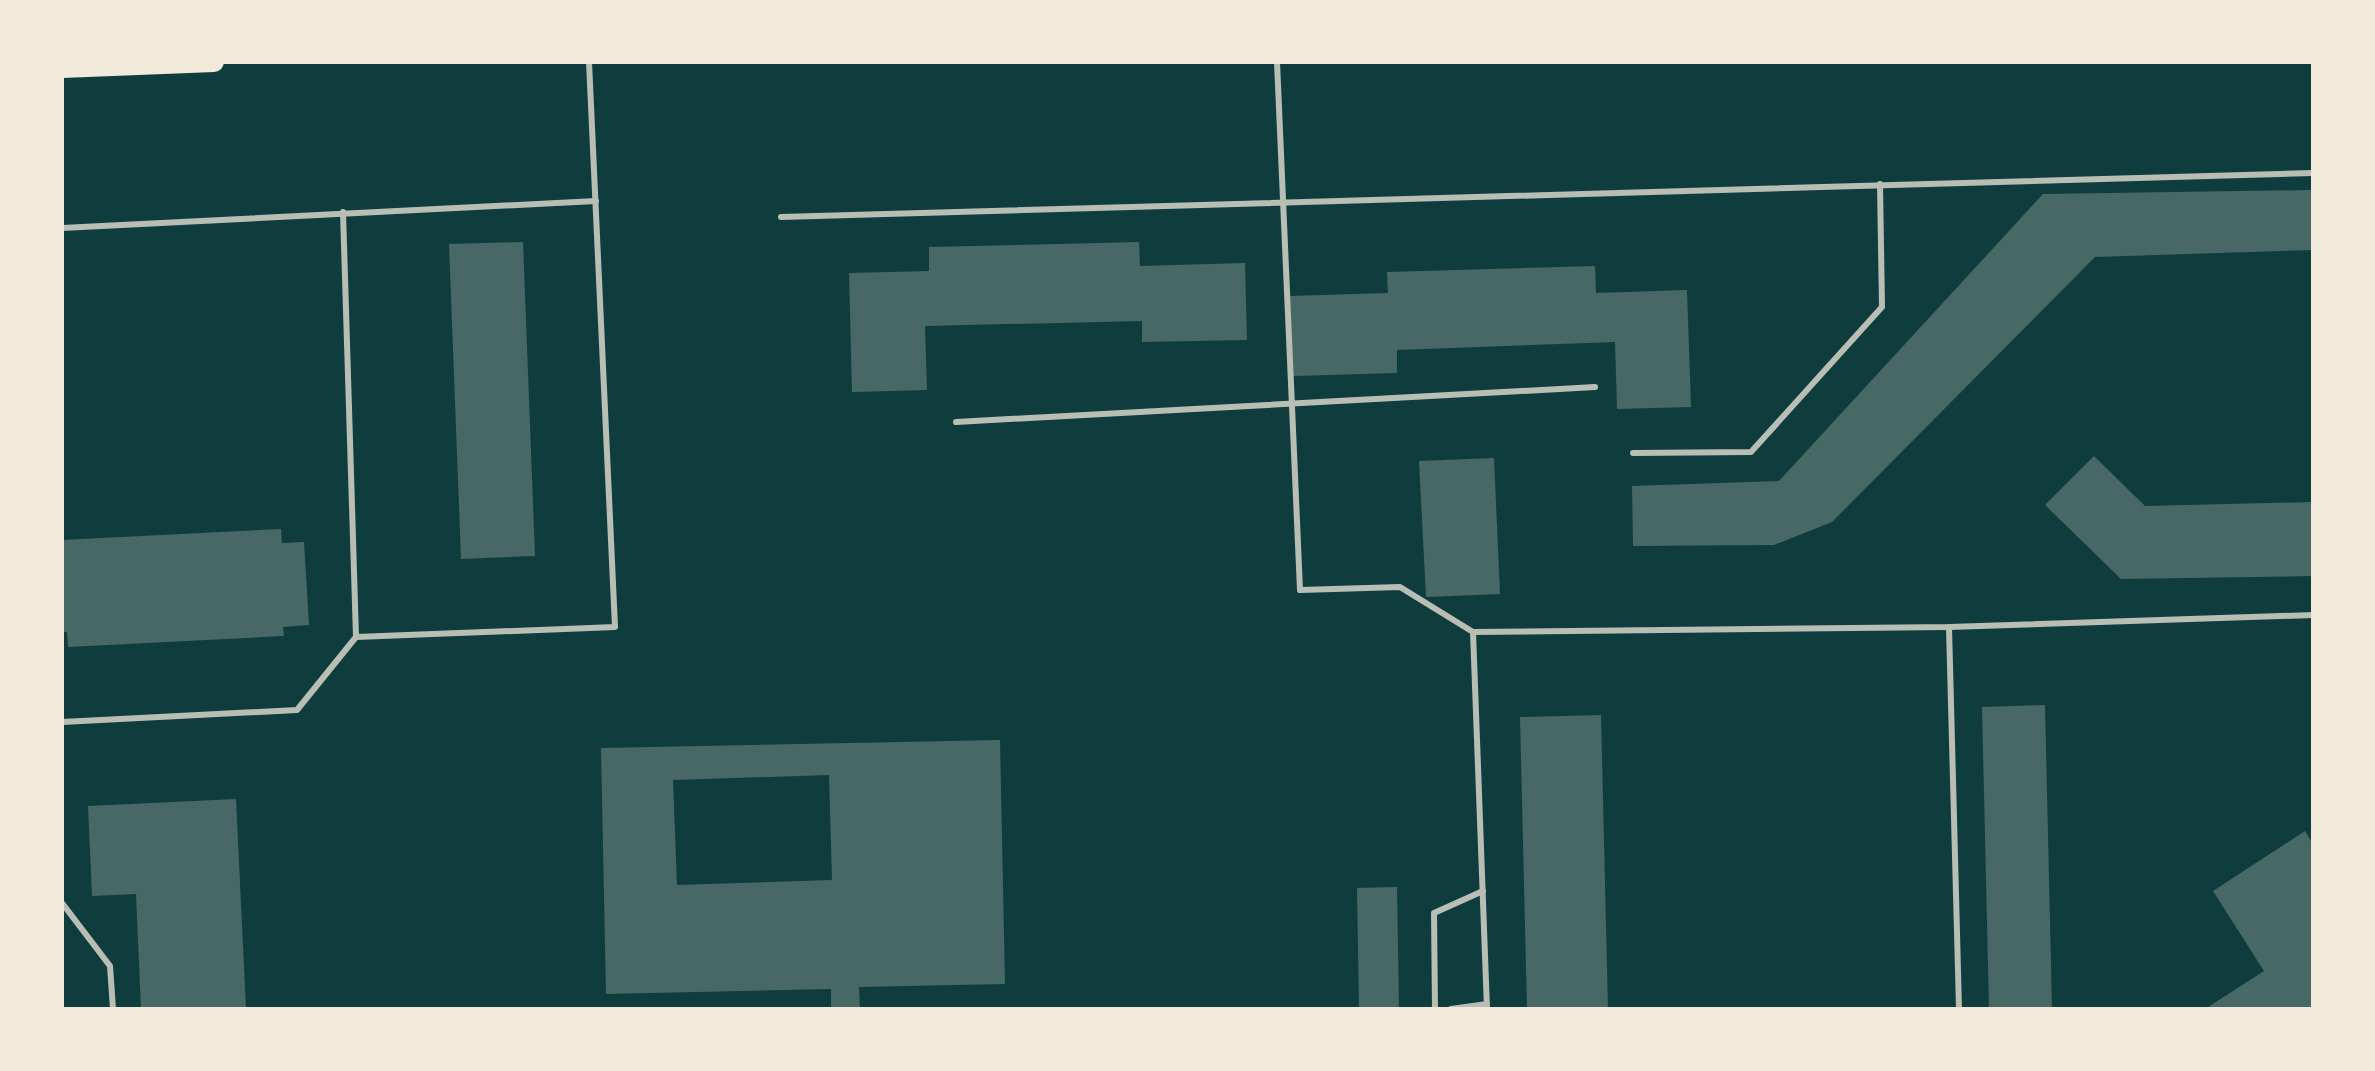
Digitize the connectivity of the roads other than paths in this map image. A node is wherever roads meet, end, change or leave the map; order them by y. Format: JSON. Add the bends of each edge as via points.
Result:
{"nodes":[{"id":1,"x":214,"y":62,"type":"edge"},
{"id":2,"x":589,"y":62,"type":"edge"},
{"id":3,"x":1277,"y":62,"type":"edge"},
{"id":4,"x":62,"y":68,"type":"edge"},
{"id":5,"x":2313,"y":173,"type":"edge"},
{"id":6,"x":1880,"y":184,"type":"junction"},
{"id":7,"x":596,"y":201,"type":"junction"},
{"id":8,"x":1281,"y":202,"type":"junction"},
{"id":9,"x":343,"y":212,"type":"junction"},
{"id":10,"x":781,"y":217,"type":"dead end"},
{"id":11,"x":62,"y":228,"type":"edge"},
{"id":12,"x":1595,"y":387,"type":"dead end"},
{"id":13,"x":1291,"y":404,"type":"junction"},
{"id":14,"x":956,"y":422,"type":"dead end"},
{"id":15,"x":1633,"y":453,"type":"dead end"},
{"id":16,"x":2313,"y":615,"type":"edge"},
{"id":17,"x":1949,"y":627,"type":"junction"},
{"id":18,"x":1473,"y":632,"type":"junction"},
{"id":19,"x":356,"y":637,"type":"junction"},
{"id":20,"x":62,"y":722,"type":"edge"},
{"id":21,"x":1483,"y":891,"type":"junction"},
{"id":22,"x":62,"y":903,"type":"edge"},
{"id":23,"x":1487,"y":1007,"type":"edge"},
{"id":24,"x":113,"y":1009,"type":"edge"},
{"id":25,"x":1435,"y":1009,"type":"edge"},
{"id":26,"x":1451,"y":1009,"type":"edge"},
{"id":27,"x":1959,"y":1009,"type":"edge"}],
"edges":[{"from":1,"to":4,"type":"main road"},
{"from":2,"to":7,"type":"lane"},
{"from":3,"to":8,"type":"lane"},
{"from":5,"to":6,"type":"lane"},
{"from":6,"to":8,"type":"lane"},
{"from":6,"to":15,"type":"lane","via":[[1882,307],[1751,452]]},
{"from":7,"to":9,"type":"lane"},
{"from":7,"to":19,"type":"lane","via":[[615,627]]},
{"from":8,"to":10,"type":"lane"},
{"from":8,"to":13,"type":"lane"},
{"from":9,"to":11,"type":"lane"},
{"from":9,"to":19,"type":"lane"},
{"from":12,"to":13,"type":"lane"},
{"from":13,"to":14,"type":"lane"},
{"from":13,"to":18,"type":"lane","via":[[1300,590],[1400,587]]},
{"from":16,"to":17,"type":"lane"},
{"from":17,"to":18,"type":"lane"},
{"from":17,"to":27,"type":"lane"},
{"from":18,"to":21,"type":"lane"},
{"from":19,"to":20,"type":"lane","via":[[297,710]]},
{"from":21,"to":23,"type":"lane"},
{"from":21,"to":25,"type":"lane","via":[[1434,913]]},
{"from":22,"to":24,"type":"lane","via":[[110,966]]},
{"from":23,"to":26,"type":"lane"}]}
